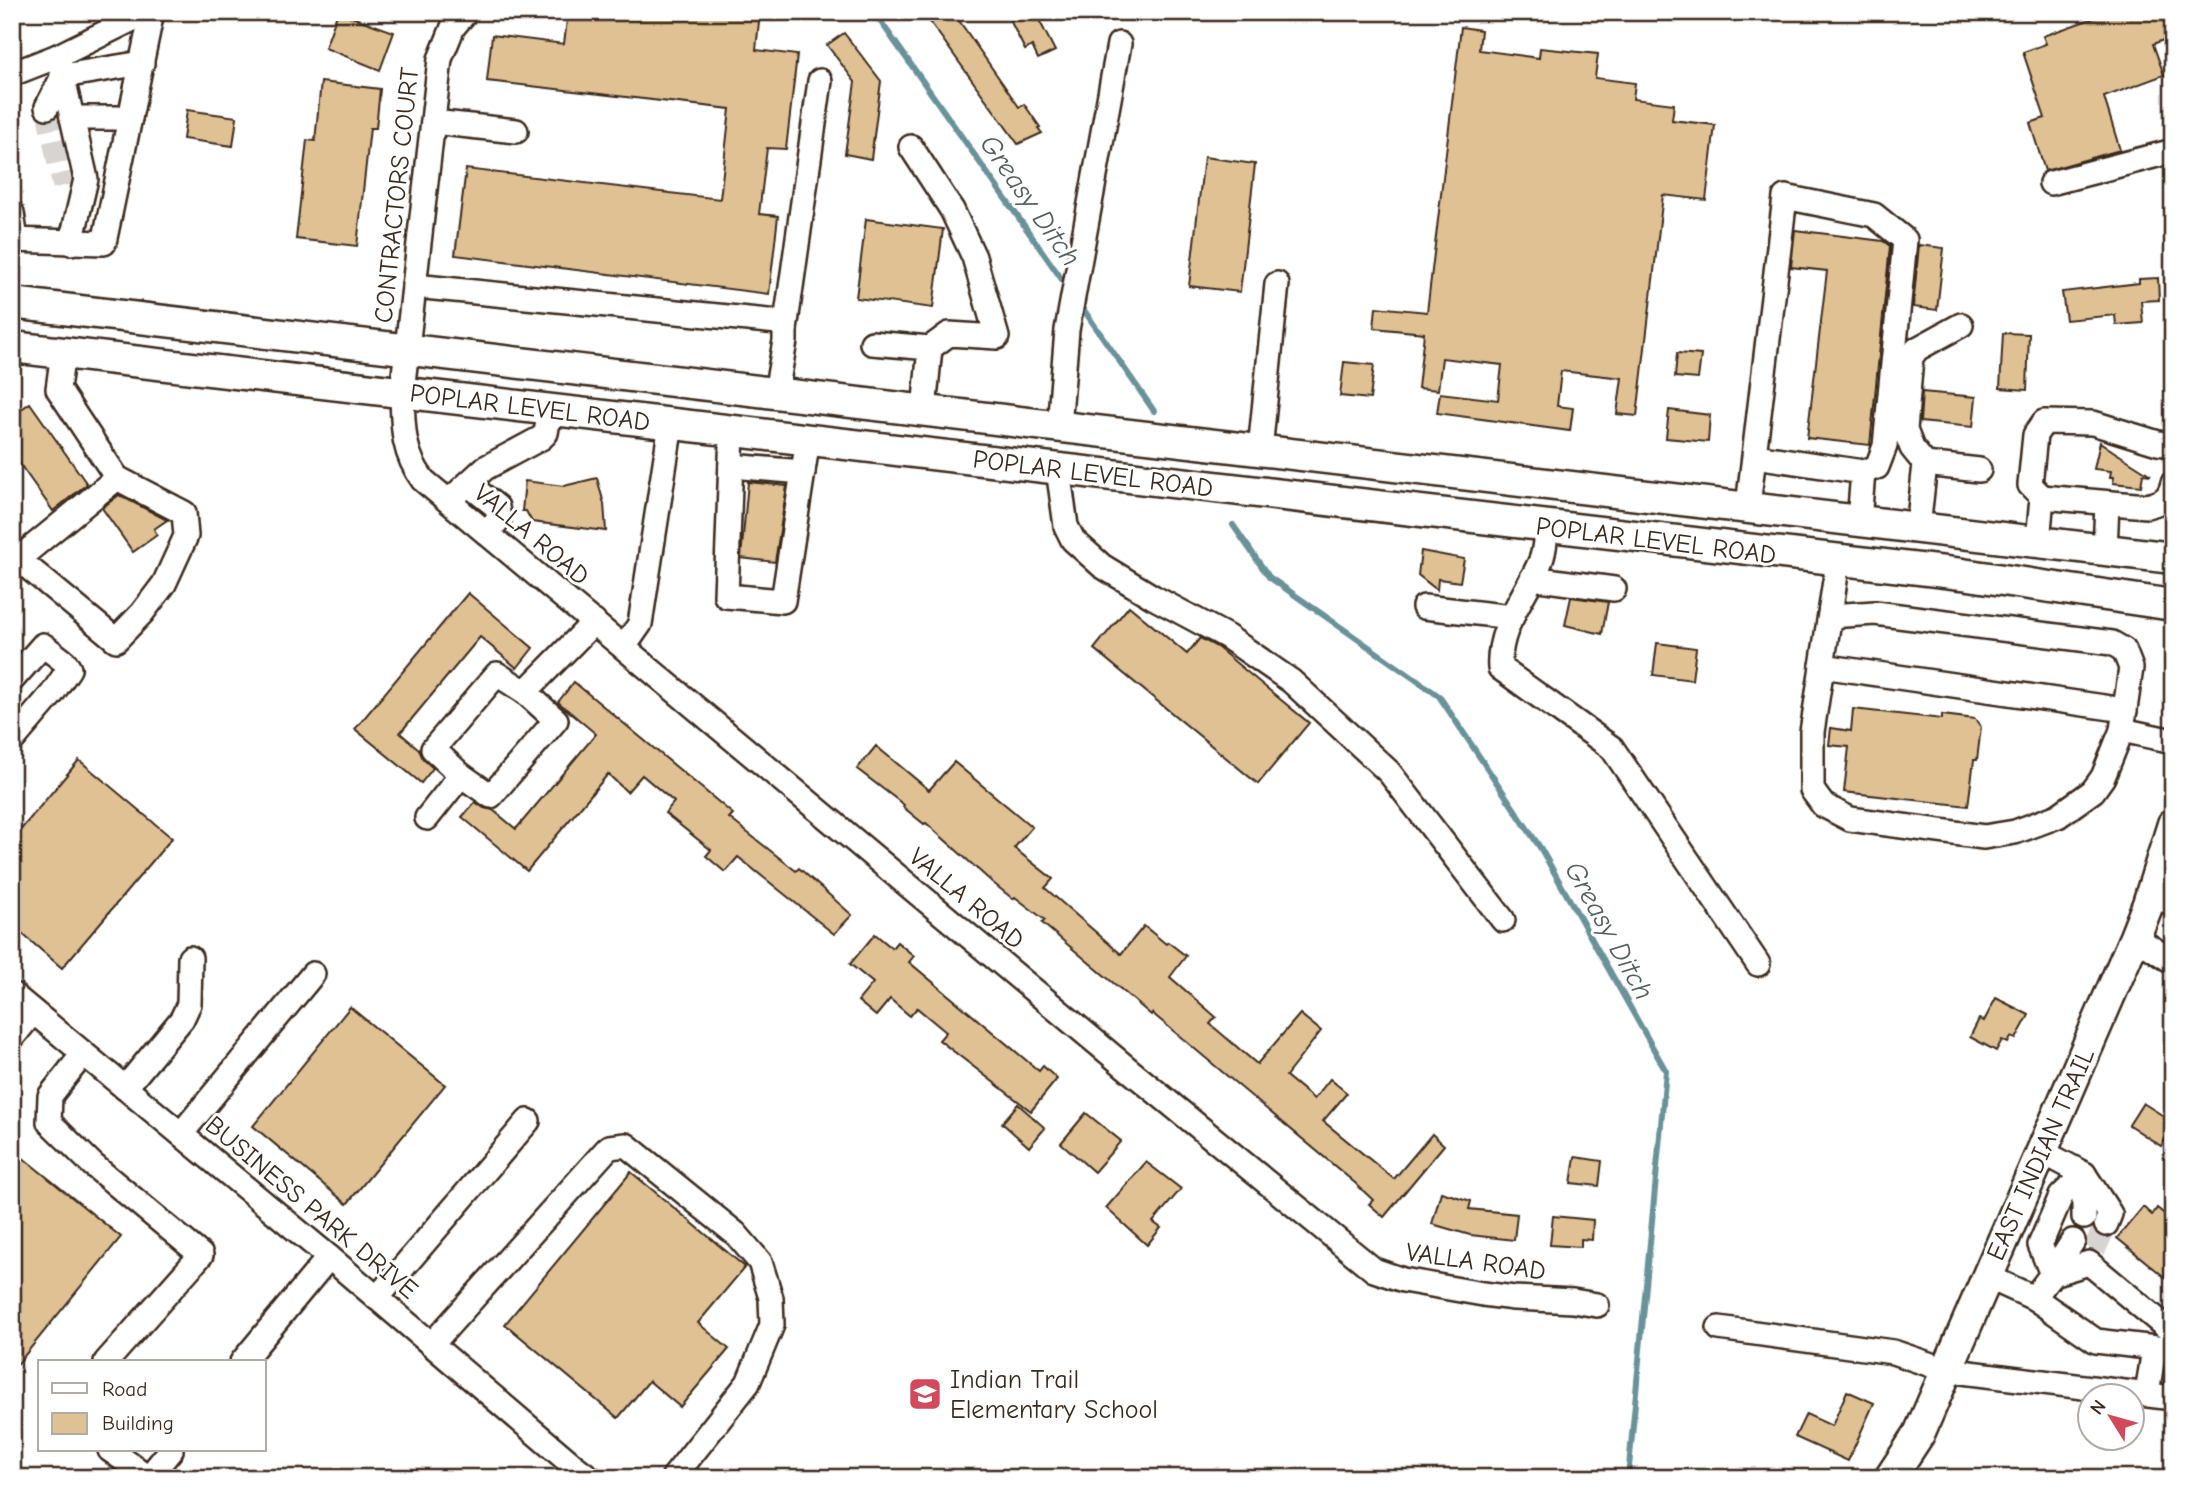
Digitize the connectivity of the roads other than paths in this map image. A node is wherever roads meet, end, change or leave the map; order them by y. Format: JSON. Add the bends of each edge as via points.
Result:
{"nodes":[{"id":1,"x":147,"y":12,"type":"edge"},
{"id":2,"x":152,"y":12,"type":"edge"},
{"id":3,"x":466,"y":12,"type":"edge"},
{"id":4,"x":1119,"y":44,"type":"dead end"},
{"id":5,"x":142,"y":63,"type":"junction"},
{"id":6,"x":61,"y":66,"type":"junction"},
{"id":7,"x":12,"y":74,"type":"edge"},
{"id":8,"x":820,"y":82,"type":"dead end"},
{"id":9,"x":47,"y":107,"type":"tunnel mouth"},
{"id":10,"x":72,"y":118,"type":"junction"},
{"id":11,"x":130,"y":118,"type":"junction"},
{"id":12,"x":433,"y":122,"type":"junction"},
{"id":13,"x":516,"y":131,"type":"dead end"},
{"id":14,"x":911,"y":147,"type":"dead end"},
{"id":15,"x":2173,"y":151,"type":"edge"},
{"id":16,"x":118,"y":175,"type":"junction"},
{"id":17,"x":86,"y":179,"type":"junction"},
{"id":18,"x":2051,"y":183,"type":"dead end"},
{"id":19,"x":64,"y":186,"type":"tunnel mouth"},
{"id":20,"x":79,"y":208,"type":"junction"},
{"id":21,"x":12,"y":213,"type":"edge"},
{"id":22,"x":14,"y":240,"type":"edge"},
{"id":23,"x":71,"y":243,"type":"junction"},
{"id":24,"x":1277,"y":284,"type":"dead end"},
{"id":25,"x":414,"y":286,"type":"junction"},
{"id":26,"x":12,"y":303,"type":"edge"},
{"id":27,"x":1961,"y":325,"type":"dead end"},
{"id":28,"x":785,"y":330,"type":"junction"},
{"id":29,"x":872,"y":343,"type":"dead end"},
{"id":30,"x":12,"y":347,"type":"edge"},
{"id":31,"x":930,"y":348,"type":"junction"},
{"id":32,"x":407,"y":349,"type":"junction"},
{"id":33,"x":63,"y":352,"type":"junction"},
{"id":34,"x":402,"y":392,"type":"junction"},
{"id":35,"x":776,"y":393,"type":"junction"},
{"id":36,"x":550,"y":410,"type":"junction"},
{"id":37,"x":923,"y":410,"type":"junction"},
{"id":38,"x":671,"y":424,"type":"junction"},
{"id":39,"x":1059,"y":427,"type":"junction"},
{"id":40,"x":732,"y":431,"type":"junction"},
{"id":41,"x":808,"y":439,"type":"junction"},
{"id":42,"x":2173,"y":445,"type":"edge"},
{"id":43,"x":1260,"y":450,"type":"junction"},
{"id":44,"x":1755,"y":456,"type":"junction"},
{"id":45,"x":1925,"y":464,"type":"junction"},
{"id":46,"x":731,"y":466,"type":"junction"},
{"id":47,"x":1058,"y":469,"type":"junction"},
{"id":48,"x":1979,"y":470,"type":"dead end"},
{"id":49,"x":803,"y":472,"type":"junction"},
{"id":50,"x":1863,"y":472,"type":"junction"},
{"id":51,"x":117,"y":478,"type":"junction"},
{"id":52,"x":2173,"y":483,"type":"edge"},
{"id":53,"x":468,"y":484,"type":"junction"},
{"id":54,"x":2042,"y":497,"type":"junction"},
{"id":55,"x":449,"y":501,"type":"junction"},
{"id":56,"x":2107,"y":503,"type":"junction"},
{"id":57,"x":1748,"y":506,"type":"junction"},
{"id":58,"x":1859,"y":521,"type":"junction"},
{"id":59,"x":1547,"y":527,"type":"junction"},
{"id":60,"x":1918,"y":528,"type":"junction"},
{"id":61,"x":487,"y":533,"type":"junction"},
{"id":62,"x":2038,"y":542,"type":"junction"},
{"id":63,"x":2105,"y":550,"type":"junction"},
{"id":64,"x":15,"y":557,"type":"edge"},
{"id":65,"x":2173,"y":558,"type":"edge"},
{"id":66,"x":1838,"y":561,"type":"junction"},
{"id":67,"x":1532,"y":578,"type":"junction"},
{"id":68,"x":1614,"y":589,"type":"dead end"},
{"id":69,"x":2173,"y":605,"type":"edge"},
{"id":70,"x":1424,"y":607,"type":"dead end"},
{"id":71,"x":1830,"y":616,"type":"junction"},
{"id":72,"x":1512,"y":617,"type":"junction"},
{"id":73,"x":594,"y":622,"type":"junction"},
{"id":74,"x":624,"y":647,"type":"junction"},
{"id":75,"x":1822,"y":666,"type":"junction"},
{"id":76,"x":12,"y":680,"type":"edge"},
{"id":77,"x":525,"y":692,"type":"junction"},
{"id":78,"x":2123,"y":720,"type":"junction"},
{"id":79,"x":12,"y":741,"type":"edge"},
{"id":80,"x":2173,"y":741,"type":"edge"},
{"id":81,"x":461,"y":775,"type":"junction"},
{"id":82,"x":427,"y":818,"type":"dead end"},
{"id":83,"x":2173,"y":824,"type":"edge"},
{"id":84,"x":2162,"y":899,"type":"edge"},
{"id":85,"x":1503,"y":920,"type":"dead end"},
{"id":86,"x":2135,"y":937,"type":"junction"},
{"id":87,"x":190,"y":958,"type":"dead end"},
{"id":88,"x":2173,"y":962,"type":"edge"},
{"id":89,"x":1758,"y":964,"type":"dead end"},
{"id":90,"x":313,"y":974,"type":"dead end"},
{"id":91,"x":12,"y":995,"type":"edge"},
{"id":92,"x":33,"y":1012,"type":"junction"},
{"id":93,"x":12,"y":1038,"type":"edge"},
{"id":94,"x":83,"y":1054,"type":"junction"},
{"id":95,"x":125,"y":1088,"type":"junction"},
{"id":96,"x":528,"y":1121,"type":"dead end"},
{"id":97,"x":181,"y":1134,"type":"junction"},
{"id":98,"x":2041,"y":1151,"type":"junction"},
{"id":99,"x":2084,"y":1174,"type":"junction"},
{"id":100,"x":2084,"y":1217,"type":"tunnel mouth"},
{"id":101,"x":2106,"y":1224,"type":"tunnel mouth"},
{"id":102,"x":329,"y":1257,"type":"junction"},
{"id":103,"x":2052,"y":1274,"type":"junction"},
{"id":104,"x":1986,"y":1276,"type":"junction"},
{"id":105,"x":377,"y":1298,"type":"junction"},
{"id":106,"x":2034,"y":1298,"type":"junction"},
{"id":107,"x":1597,"y":1305,"type":"dead end"},
{"id":108,"x":1719,"y":1328,"type":"dead end"},
{"id":109,"x":2173,"y":1333,"type":"edge"},
{"id":110,"x":432,"y":1344,"type":"junction"},
{"id":111,"x":2163,"y":1350,"type":"edge"},
{"id":112,"x":108,"y":1360,"type":"edge"},
{"id":113,"x":244,"y":1360,"type":"edge"},
{"id":114,"x":1946,"y":1370,"type":"junction"},
{"id":115,"x":2147,"y":1394,"type":"junction"},
{"id":116,"x":2173,"y":1398,"type":"edge"},
{"id":117,"x":113,"y":1452,"type":"edge"},
{"id":118,"x":169,"y":1452,"type":"edge"},
{"id":119,"x":582,"y":1472,"type":"edge"},
{"id":120,"x":148,"y":1477,"type":"edge"},
{"id":121,"x":673,"y":1478,"type":"edge"},
{"id":122,"x":1890,"y":1478,"type":"edge"}],
"edges":[{"from":1,"to":6,"type":"street"},
{"from":2,"to":5,"type":"street"},
{"from":3,"to":12,"type":"street","name":"CONTRACTORS COURT","via":[[453,27],[440,59]]},
{"from":4,"to":39,"type":"street","via":[[1068,321]]},
{"from":5,"to":6,"type":"street"},
{"from":5,"to":11,"type":"street"},
{"from":6,"to":7,"type":"street"},
{"from":6,"to":9,"type":"street"},
{"from":6,"to":10,"type":"street"},
{"from":8,"to":28,"type":"street"},
{"from":10,"to":11,"type":"street"},
{"from":10,"to":17,"type":"street"},
{"from":11,"to":16,"type":"street"},
{"from":12,"to":13,"type":"street"},
{"from":12,"to":25,"type":"street","name":"CONTRACTORS COURT"},
{"from":14,"to":31,"type":"street","via":[[952,210],[976,261],[997,337],[949,334]]},
{"from":15,"to":18,"type":"street"},
{"from":16,"to":17,"type":"street"},
{"from":16,"to":23,"type":"street","via":[[104,243]]},
{"from":17,"to":20,"type":"street"},
{"from":19,"to":20,"type":"street"},
{"from":20,"to":23,"type":"street"},
{"from":21,"to":22,"type":"street"},
{"from":22,"to":23,"type":"street"},
{"from":24,"to":43,"type":"street"},
{"from":25,"to":28,"type":"street","via":[[778,322]]},
{"from":25,"to":32,"type":"street","name":"CONTRACTORS COURT"},
{"from":26,"to":32,"type":"main road","name":"POPLAR LEVEL ROAD"},
{"from":27,"to":45,"type":"street","via":[[1911,356],[1905,430]]},
{"from":28,"to":35,"type":"street"},
{"from":29,"to":31,"type":"street"},
{"from":30,"to":33,"type":"main road","name":"POPLAR LEVEL ROAD"},
{"from":31,"to":37,"type":"street"},
{"from":32,"to":34,"type":"street","name":"CONTRACTORS COURT"},
{"from":32,"to":35,"type":"main road","name":"POPLAR LEVEL ROAD"},
{"from":33,"to":34,"type":"main road","name":"POPLAR LEVEL ROAD"},
{"from":33,"to":51,"type":"street","via":[[58,389]]},
{"from":34,"to":36,"type":"main road","name":"POPLAR LEVEL ROAD"},
{"from":34,"to":55,"type":"street","name":"VALLA ROAD","via":[[412,465]]},
{"from":35,"to":37,"type":"main road","name":"POPLAR LEVEL ROAD"},
{"from":36,"to":38,"type":"main road","name":"POPLAR LEVEL ROAD"},
{"from":36,"to":53,"type":"street","via":[[541,438],[485,468]]},
{"from":37,"to":39,"type":"main road","name":"POPLAR LEVEL ROAD"},
{"from":38,"to":40,"type":"main road","name":"POPLAR LEVEL ROAD"},
{"from":38,"to":74,"type":"street","via":[[640,624]]},
{"from":39,"to":43,"type":"main road","name":"POPLAR LEVEL ROAD"},
{"from":40,"to":41,"type":"main road","name":"POPLAR LEVEL ROAD"},
{"from":40,"to":46,"type":"street"},
{"from":41,"to":47,"type":"main road","name":"POPLAR LEVEL ROAD"},
{"from":41,"to":49,"type":"street"},
{"from":42,"to":54,"type":"street","via":[[2093,423],[2044,422],[2035,435],[2030,485]]},
{"from":43,"to":57,"type":"main road","name":"POPLAR LEVEL ROAD"},
{"from":44,"to":50,"type":"street"},
{"from":44,"to":50,"type":"street","via":[[1784,197],[1874,215],[1905,240],[1885,446],[1877,467]]},
{"from":44,"to":57,"type":"street"},
{"from":45,"to":48,"type":"street"},
{"from":45,"to":60,"type":"street"},
{"from":46,"to":49,"type":"street"},
{"from":46,"to":49,"type":"street","via":[[726,596],[783,601]]},
{"from":47,"to":59,"type":"main road","name":"POPLAR LEVEL ROAD"},
{"from":47,"to":85,"type":"street","via":[[1066,526],[1073,540],[1102,566],[1226,636],[1291,681],[1388,772]]},
{"from":50,"to":58,"type":"street"},
{"from":51,"to":64,"type":"street"},
{"from":51,"to":64,"type":"street","via":[[184,513],[186,536],[164,584],[116,640]]},
{"from":52,"to":56,"type":"street","via":[[2170,495],[2161,503]]},
{"from":53,"to":55,"type":"street"},
{"from":53,"to":61,"type":"street","via":[[496,507],[499,519]]},
{"from":54,"to":56,"type":"street"},
{"from":54,"to":62,"type":"street"},
{"from":55,"to":61,"type":"street","name":"VALLA ROAD"},
{"from":56,"to":63,"type":"street"},
{"from":57,"to":58,"type":"main road","name":"POPLAR LEVEL ROAD"},
{"from":58,"to":60,"type":"main road","name":"POPLAR LEVEL ROAD"},
{"from":59,"to":66,"type":"main road","name":"POPLAR LEVEL ROAD"},
{"from":59,"to":67,"type":"street","via":[[1543,558]]},
{"from":60,"to":62,"type":"main road","name":"POPLAR LEVEL ROAD"},
{"from":61,"to":73,"type":"street","name":"VALLA ROAD"},
{"from":62,"to":63,"type":"main road","name":"POPLAR LEVEL ROAD"},
{"from":63,"to":65,"type":"main road","name":"POPLAR LEVEL ROAD"},
{"from":66,"to":69,"type":"main road","name":"POPLAR LEVEL ROAD"},
{"from":66,"to":71,"type":"street"},
{"from":67,"to":68,"type":"street"},
{"from":67,"to":72,"type":"street"},
{"from":70,"to":72,"type":"street"},
{"from":71,"to":75,"type":"street"},
{"from":71,"to":78,"type":"street","via":[[1875,613],[2112,643],[2124,650],[2131,668]]},
{"from":72,"to":89,"type":"street","via":[[1499,651],[1500,668],[1612,748]]},
{"from":73,"to":74,"type":"street","name":"VALLA ROAD"},
{"from":73,"to":77,"type":"street"},
{"from":74,"to":107,"type":"street","name":"VALLA ROAD","via":[[1374,1270],[1482,1294]]},
{"from":75,"to":78,"type":"street"},
{"from":75,"to":78,"type":"street","via":[[1812,732],[1812,790],[1823,805],[1850,818],[1984,837],[2015,832],[2058,816],[2092,791],[2103,777]]},
{"from":76,"to":79,"type":"street","via":[[43,645],[68,669]]},
{"from":77,"to":81,"type":"street","via":[[497,674],[433,749]]},
{"from":77,"to":81,"type":"street","via":[[556,720],[491,796]]},
{"from":78,"to":80,"type":"street"},
{"from":81,"to":82,"type":"street"},
{"from":83,"to":84,"type":"main road","name":"EAST INDIAN TRAIL"},
{"from":84,"to":86,"type":"main road","name":"EAST INDIAN TRAIL"},
{"from":86,"to":88,"type":"street"},
{"from":86,"to":98,"type":"main road","name":"EAST INDIAN TRAIL"},
{"from":87,"to":95,"type":"street","via":[[189,1004],[182,1019]]},
{"from":90,"to":97,"type":"street"},
{"from":91,"to":92,"type":"street","name":"BUSINESS PARK DRIVE"},
{"from":92,"to":93,"type":"street"},
{"from":92,"to":94,"type":"street","name":"BUSINESS PARK DRIVE"},
{"from":94,"to":95,"type":"street","name":"BUSINESS PARK DRIVE"},
{"from":94,"to":112,"type":"street","via":[[50,1096],[49,1122],[93,1166],[201,1255]]},
{"from":95,"to":97,"type":"street","name":"BUSINESS PARK DRIVE"},
{"from":96,"to":105,"type":"street"},
{"from":97,"to":102,"type":"street","name":"BUSINESS PARK DRIVE"},
{"from":98,"to":99,"type":"street"},
{"from":98,"to":104,"type":"main road","name":"EAST INDIAN TRAIL"},
{"from":99,"to":100,"type":"street"},
{"from":99,"to":101,"type":"street","via":[[2110,1214]]},
{"from":99,"to":103,"type":"street","via":[[2061,1196],[2040,1245]]},
{"from":102,"to":105,"type":"street","name":"BUSINESS PARK DRIVE"},
{"from":102,"to":113,"type":"street"},
{"from":103,"to":106,"type":"street"},
{"from":103,"to":109,"type":"street","via":[[2085,1252]]},
{"from":104,"to":106,"type":"street"},
{"from":104,"to":114,"type":"main road","name":"EAST INDIAN TRAIL"},
{"from":105,"to":110,"type":"street","name":"BUSINESS PARK DRIVE"},
{"from":106,"to":111,"type":"street","via":[[2096,1341]]},
{"from":108,"to":114,"type":"street","via":[[1893,1352]]},
{"from":110,"to":119,"type":"street","name":"BUSINESS PARK DRIVE"},
{"from":110,"to":121,"type":"street","via":[[609,1147],[626,1145],[736,1234],[760,1262],[771,1298],[772,1325],[748,1383]]},
{"from":111,"to":115,"type":"street"},
{"from":114,"to":115,"type":"street"},
{"from":114,"to":122,"type":"main road","name":"EAST INDIAN TRAIL","via":[[1919,1434]]},
{"from":115,"to":116,"type":"street"},
{"from":117,"to":120,"type":"street"},
{"from":118,"to":120,"type":"street"}]}
